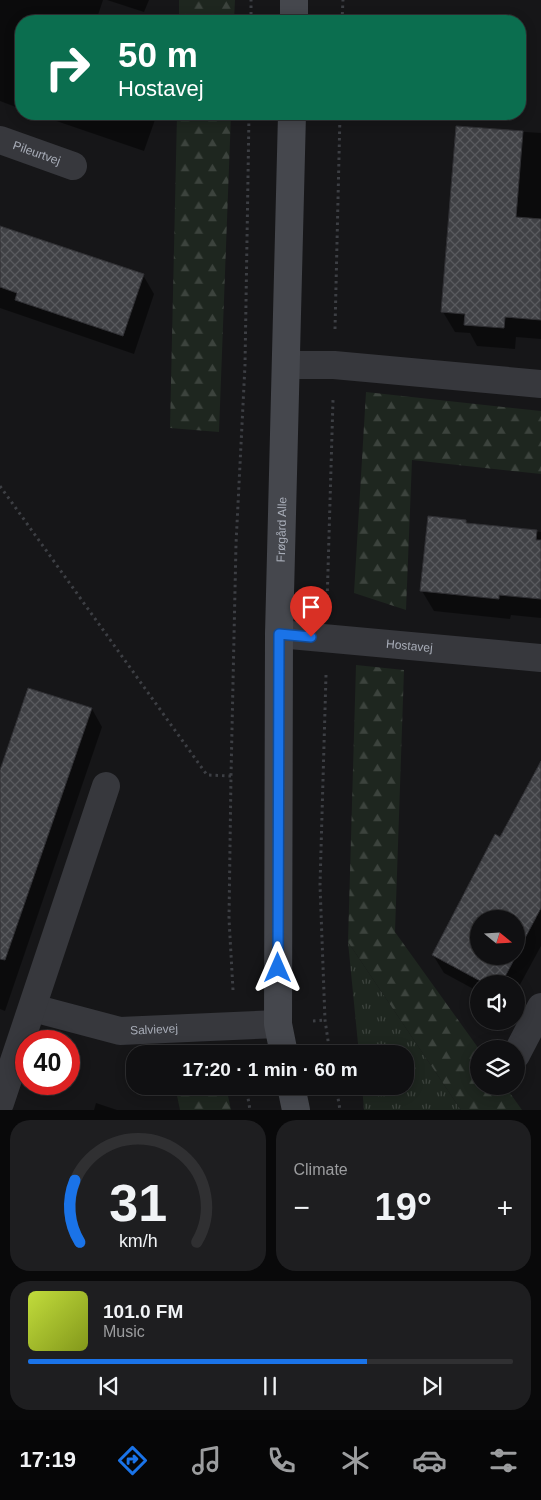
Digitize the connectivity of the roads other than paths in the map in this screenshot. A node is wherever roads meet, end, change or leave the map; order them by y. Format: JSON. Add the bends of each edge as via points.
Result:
{"nodes":[{"id":1,"x":294,"y":0,"type":"edge"},
{"id":2,"x":294,"y":15,"type":"edge"},
{"id":3,"x":292,"y":120,"type":"edge"},
{"id":4,"x":0,"y":140,"type":"edge"},
{"id":5,"x":73,"y":166,"type":"dead end"},
{"id":6,"x":286,"y":365,"type":"junction"},
{"id":7,"x":541,"y":384,"type":"edge"},
{"id":8,"x":279,"y":634,"type":"junction"},
{"id":9,"x":541,"y":658,"type":"edge"},
{"id":10,"x":106,"y":786,"type":"dead end"},
{"id":11,"x":541,"y":1007,"type":"edge"},
{"id":12,"x":33,"y":1008,"type":"junction"},
{"id":13,"x":278,"y":1024,"type":"junction"},
{"id":14,"x":524,"y":1040,"type":"edge"},
{"id":15,"x":282,"y":1045,"type":"edge"},
{"id":16,"x":293,"y":1095,"type":"edge"},
{"id":17,"x":0,"y":1103,"type":"edge"},
{"id":18,"x":296,"y":1110,"type":"edge"}],
"edges":[{"from":1,"to":2,"type":"street"},
{"from":3,"to":6,"type":"street","name":"Frøgård Alle"},
{"from":4,"to":5,"type":"street","name":"Pileurtvej"},
{"from":6,"to":7,"type":"street","via":[[334,365]]},
{"from":6,"to":8,"type":"street","name":"Frøgård Alle"},
{"from":8,"to":9,"type":"street","name":"Hostavej"},
{"from":8,"to":13,"type":"street","name":"Frøgård Alle"},
{"from":10,"to":12,"type":"street"},
{"from":11,"to":14,"type":"street"},
{"from":12,"to":13,"type":"street","name":"Salvievej","via":[[120,1031]]},
{"from":12,"to":17,"type":"street"},
{"from":13,"to":15,"type":"street","name":"Frøgård Alle"},
{"from":16,"to":18,"type":"street"}]}
